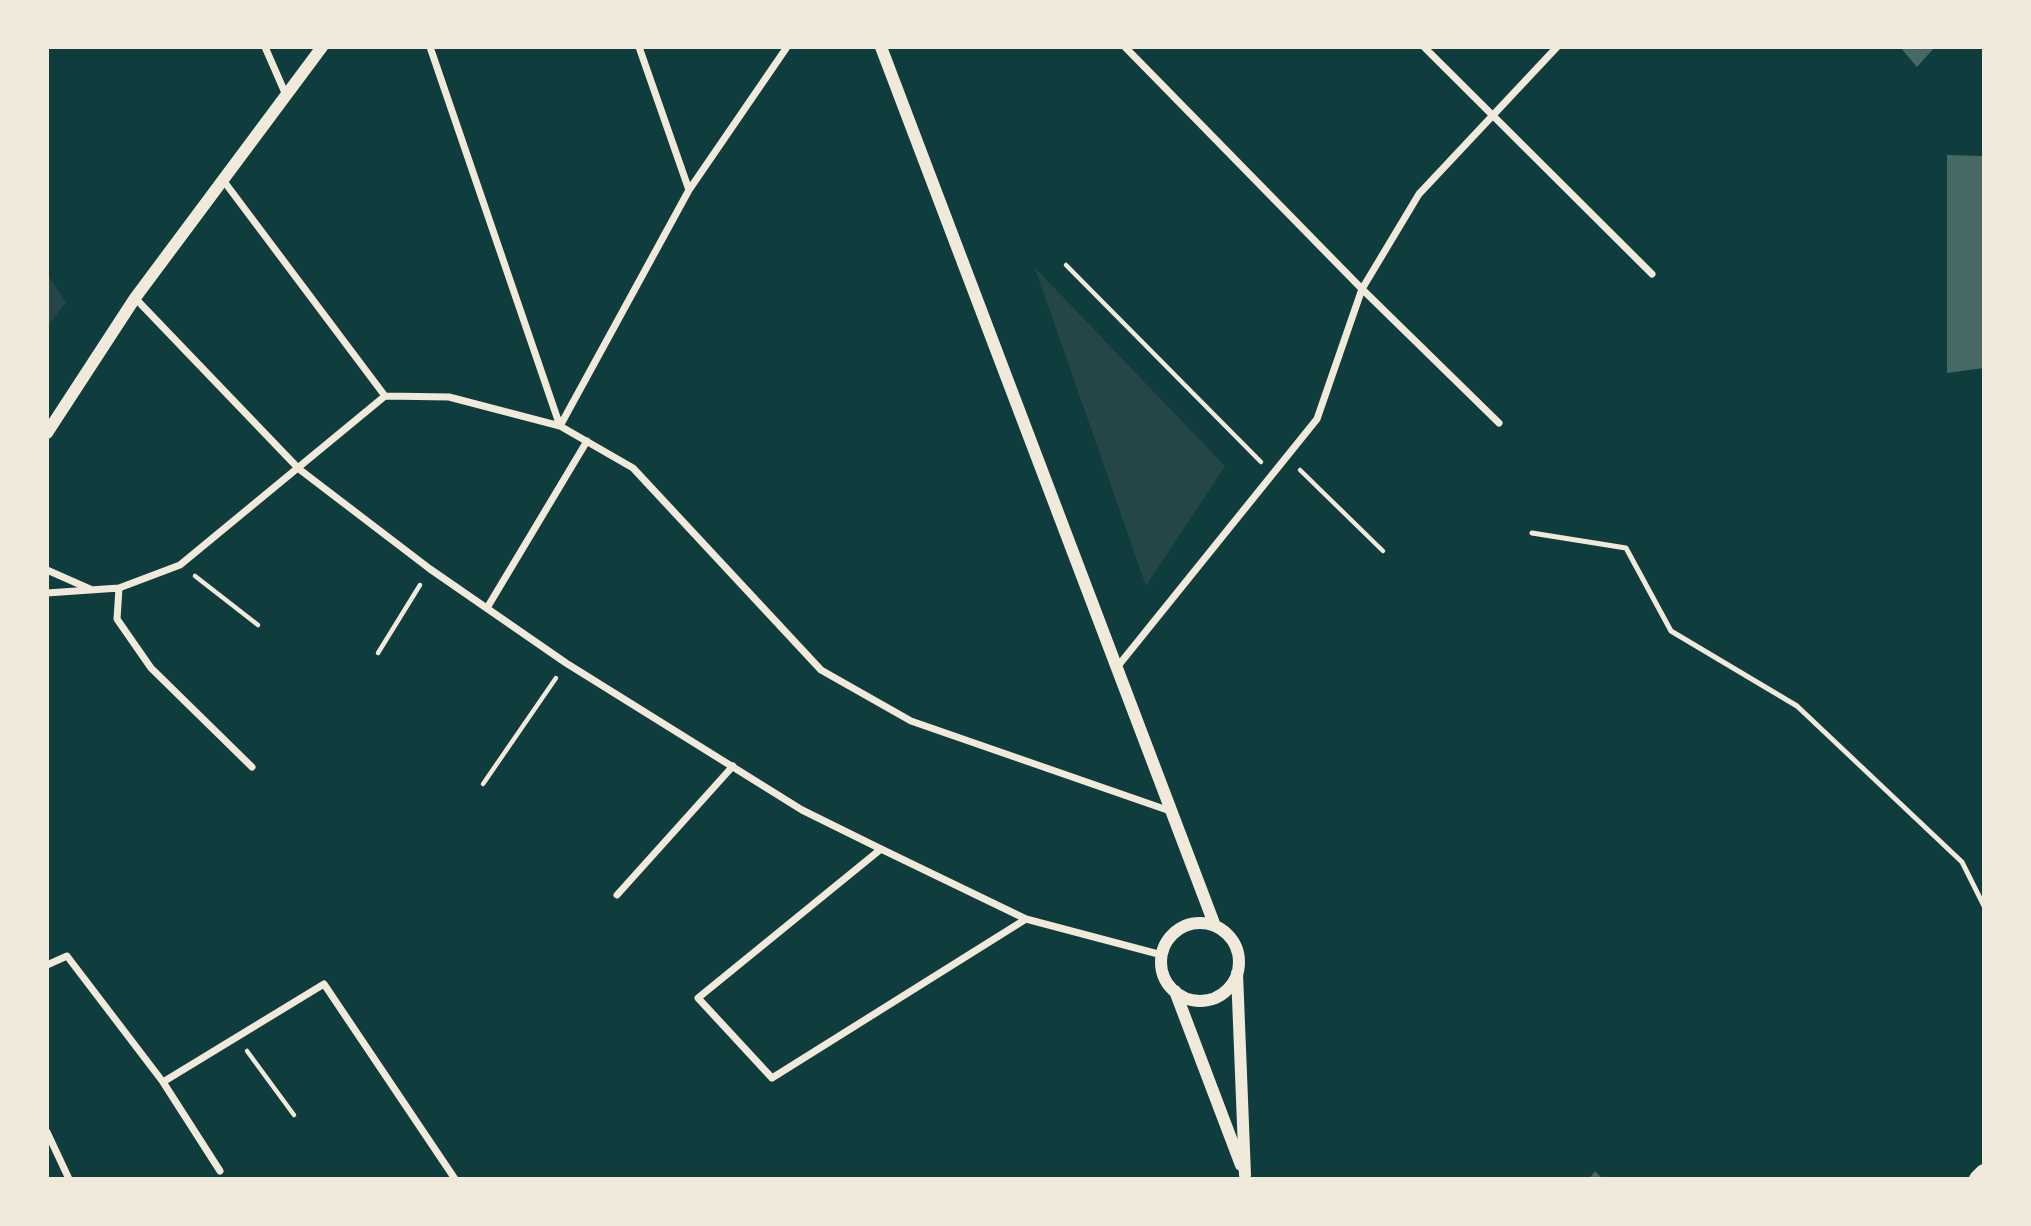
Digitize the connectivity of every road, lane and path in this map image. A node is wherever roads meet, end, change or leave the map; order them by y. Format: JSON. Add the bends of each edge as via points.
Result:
{"nodes":[{"id":1,"x":265,"y":47,"type":"edge"},
{"id":2,"x":322,"y":47,"type":"edge"},
{"id":3,"x":429,"y":47,"type":"edge"},
{"id":4,"x":639,"y":47,"type":"edge"},
{"id":5,"x":787,"y":47,"type":"edge"},
{"id":6,"x":881,"y":47,"type":"edge"},
{"id":7,"x":1125,"y":47,"type":"edge"},
{"id":8,"x":1423,"y":47,"type":"edge"},
{"id":9,"x":1557,"y":47,"type":"edge"},
{"id":10,"x":286,"y":95,"type":"junction"},
{"id":11,"x":1493,"y":115,"type":"junction"},
{"id":12,"x":223,"y":180,"type":"junction"},
{"id":13,"x":689,"y":190,"type":"junction"},
{"id":14,"x":1066,"y":265,"type":"dead end"},
{"id":15,"x":1652,"y":274,"type":"dead end"},
{"id":16,"x":1362,"y":289,"type":"junction"},
{"id":17,"x":135,"y":298,"type":"junction"},
{"id":18,"x":385,"y":396,"type":"junction"},
{"id":19,"x":1499,"y":423,"type":"dead end"},
{"id":20,"x":560,"y":426,"type":"junction"},
{"id":21,"x":47,"y":433,"type":"edge"},
{"id":22,"x":587,"y":441,"type":"junction"},
{"id":23,"x":1286,"y":458,"type":"junction"},
{"id":24,"x":299,"y":469,"type":"junction"},
{"id":25,"x":1274,"y":475,"type":"junction"},
{"id":26,"x":1532,"y":533,"type":"dead end"},
{"id":27,"x":1383,"y":551,"type":"dead end"},
{"id":28,"x":180,"y":565,"type":"junction"},
{"id":29,"x":430,"y":569,"type":"junction"},
{"id":30,"x":47,"y":570,"type":"edge"},
{"id":31,"x":118,"y":588,"type":"junction"},
{"id":32,"x":91,"y":590,"type":"junction"},
{"id":33,"x":47,"y":593,"type":"edge"},
{"id":34,"x":487,"y":608,"type":"junction"},
{"id":35,"x":258,"y":625,"type":"dead end"},
{"id":36,"x":378,"y":653,"type":"dead end"},
{"id":37,"x":566,"y":663,"type":"junction"},
{"id":38,"x":1118,"y":666,"type":"junction"},
{"id":39,"x":733,"y":766,"type":"junction"},
{"id":40,"x":252,"y":767,"type":"dead end"},
{"id":41,"x":483,"y":784,"type":"dead end"},
{"id":42,"x":1173,"y":812,"type":"junction"},
{"id":43,"x":881,"y":849,"type":"junction"},
{"id":44,"x":617,"y":895,"type":"dead end"},
{"id":45,"x":1984,"y":906,"type":"edge"},
{"id":46,"x":1026,"y":919,"type":"junction"},
{"id":47,"x":1215,"y":926,"type":"junction"},
{"id":48,"x":1161,"y":955,"type":"junction"},
{"id":49,"x":47,"y":965,"type":"edge"},
{"id":50,"x":1237,"y":971,"type":"junction"},
{"id":51,"x":1174,"y":991,"type":"junction"},
{"id":52,"x":237,"y":1037,"type":"junction"},
{"id":53,"x":163,"y":1082,"type":"junction"},
{"id":54,"x":294,"y":1115,"type":"dead end"},
{"id":55,"x":47,"y":1132,"type":"edge"},
{"id":56,"x":220,"y":1171,"type":"dead end"},
{"id":57,"x":1984,"y":1173,"type":"edge"},
{"id":58,"x":1246,"y":1177,"type":"edge"},
{"id":59,"x":69,"y":1179,"type":"edge"},
{"id":60,"x":454,"y":1179,"type":"edge"},
{"id":61,"x":1978,"y":1179,"type":"edge"}],
"edges":[{"from":1,"to":10,"type":"street"},
{"from":2,"to":10,"type":"street"},
{"from":3,"to":20,"type":"street"},
{"from":4,"to":13,"type":"street"},
{"from":5,"to":13,"type":"street"},
{"from":6,"to":38,"type":"street"},
{"from":7,"to":16,"type":"street"},
{"from":8,"to":11,"type":"street"},
{"from":9,"to":11,"type":"street"},
{"from":10,"to":12,"type":"street"},
{"from":11,"to":15,"type":"street"},
{"from":11,"to":16,"type":"street","via":[[1419,194]]},
{"from":12,"to":17,"type":"street"},
{"from":12,"to":18,"type":"street"},
{"from":13,"to":20,"type":"street"},
{"from":14,"to":25,"type":"path"},
{"from":16,"to":19,"type":"street"},
{"from":16,"to":23,"type":"street","via":[[1317,419]]},
{"from":17,"to":21,"type":"street"},
{"from":17,"to":24,"type":"street"},
{"from":18,"to":20,"type":"street","via":[[449,397]]},
{"from":18,"to":24,"type":"street"},
{"from":20,"to":22,"type":"street"},
{"from":22,"to":34,"type":"street"},
{"from":22,"to":42,"type":"street","via":[[633,468],[821,670],[911,721]]},
{"from":23,"to":25,"type":"street"},
{"from":23,"to":27,"type":"path"},
{"from":24,"to":28,"type":"street"},
{"from":24,"to":29,"type":"street"},
{"from":25,"to":38,"type":"street"},
{"from":26,"to":45,"type":"lane","via":[[1626,548],[1671,631],[1797,706],[1962,862]]},
{"from":28,"to":31,"type":"street"},
{"from":28,"to":35,"type":"path"},
{"from":29,"to":34,"type":"street"},
{"from":29,"to":36,"type":"path"},
{"from":30,"to":32,"type":"street"},
{"from":31,"to":32,"type":"street"},
{"from":31,"to":40,"type":"street","via":[[117,620],[151,668]]},
{"from":32,"to":33,"type":"street"},
{"from":34,"to":37,"type":"street"},
{"from":37,"to":39,"type":"street"},
{"from":37,"to":41,"type":"path"},
{"from":38,"to":42,"type":"street"},
{"from":39,"to":43,"type":"street","via":[[802,810]]},
{"from":39,"to":44,"type":"street"},
{"from":42,"to":47,"type":"street"},
{"from":43,"to":46,"type":"street"},
{"from":43,"to":46,"type":"street","via":[[698,998],[772,1078]]},
{"from":46,"to":48,"type":"street"},
{"from":47,"to":48,"type":"street","via":[[1192,923],[1182,927],[1172,934]]},
{"from":47,"to":50,"type":"street","via":[[1237,950]]},
{"from":48,"to":51,"type":"street","via":[[1161,968]]},
{"from":49,"to":53,"type":"street","via":[[67,956]]},
{"from":50,"to":51,"type":"street","via":[[1232,983],[1212,999],[1186,998]]},
{"from":50,"to":58,"type":"street"},
{"from":51,"to":58,"type":"street"},
{"from":52,"to":53,"type":"street"},
{"from":52,"to":54,"type":"path"},
{"from":52,"to":60,"type":"street","via":[[324,984]]},
{"from":53,"to":56,"type":"street"},
{"from":55,"to":59,"type":"street"},
{"from":57,"to":61,"type":"main road"}]}
